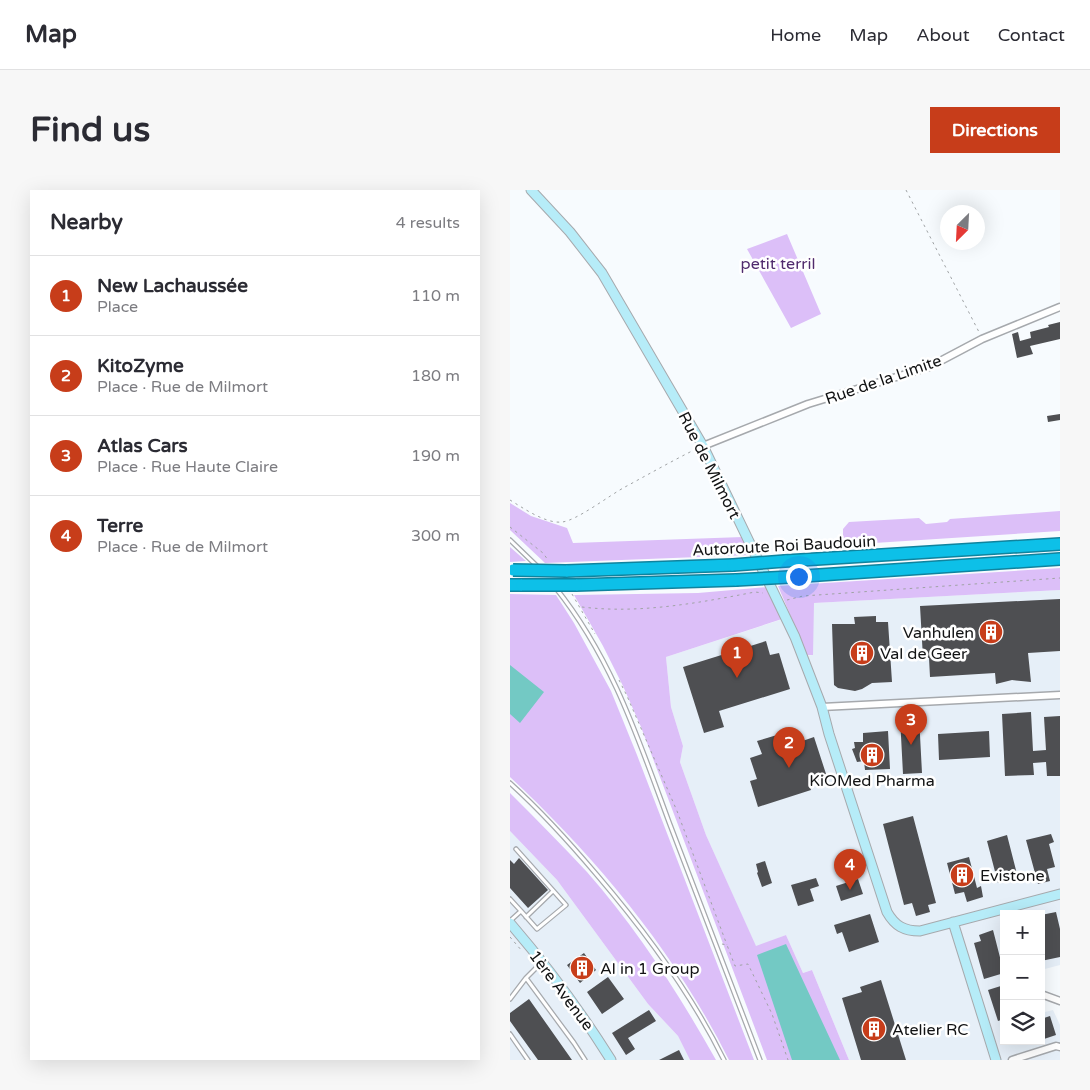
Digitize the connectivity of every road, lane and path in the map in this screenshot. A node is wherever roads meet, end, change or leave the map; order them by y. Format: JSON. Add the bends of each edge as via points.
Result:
{"nodes":[{"id":1,"x":531,"y":190,"type":"edge"},
{"id":2,"x":906,"y":190,"type":"edge"},
{"id":3,"x":1060,"y":307,"type":"edge"},
{"id":4,"x":982,"y":339,"type":"junction"},
{"id":5,"x":703,"y":446,"type":"junction"},
{"id":6,"x":510,"y":500,"type":"edge"},
{"id":7,"x":510,"y":540,"type":"edge"},
{"id":8,"x":1060,"y":544,"type":"edge"},
{"id":9,"x":1060,"y":559,"type":"edge"},
{"id":10,"x":512,"y":570,"type":"edge"},
{"id":11,"x":544,"y":573,"type":"dead end"},
{"id":12,"x":1060,"y":578,"type":"edge"},
{"id":13,"x":549,"y":579,"type":"dead end"},
{"id":14,"x":516,"y":585,"type":"edge"},
{"id":15,"x":774,"y":593,"type":"junction"},
{"id":16,"x":779,"y":602,"type":"junction"},
{"id":17,"x":580,"y":607,"type":"dead end"},
{"id":18,"x":1060,"y":695,"type":"edge"},
{"id":19,"x":822,"y":707,"type":"junction"},
{"id":20,"x":510,"y":783,"type":"edge"},
{"id":21,"x":516,"y":849,"type":"dead end"},
{"id":22,"x":553,"y":891,"type":"junction"},
{"id":23,"x":1060,"y":894,"type":"edge"},
{"id":24,"x":510,"y":898,"type":"edge"},
{"id":25,"x":521,"y":911,"type":"junction"},
{"id":26,"x":526,"y":916,"type":"junction"},
{"id":27,"x":510,"y":922,"type":"edge"},
{"id":28,"x":953,"y":922,"type":"junction"},
{"id":29,"x":510,"y":937,"type":"edge"},
{"id":30,"x":715,"y":942,"type":"junction"},
{"id":31,"x":524,"y":954,"type":"dead end"},
{"id":32,"x":543,"y":962,"type":"junction"},
{"id":33,"x":526,"y":978,"type":"junction"},
{"id":34,"x":1045,"y":995,"type":"edge"},
{"id":35,"x":510,"y":999,"type":"edge"},
{"id":36,"x":1060,"y":1001,"type":"edge"},
{"id":37,"x":510,"y":1034,"type":"edge"},
{"id":38,"x":1060,"y":1047,"type":"edge"},
{"id":39,"x":528,"y":1060,"type":"edge"},
{"id":40,"x":585,"y":1060,"type":"edge"},
{"id":41,"x":611,"y":1060,"type":"edge"},
{"id":42,"x":724,"y":1060,"type":"edge"},
{"id":43,"x":760,"y":1060,"type":"edge"},
{"id":44,"x":788,"y":1060,"type":"edge"},
{"id":45,"x":996,"y":1060,"type":"edge"},
{"id":46,"x":1012,"y":1060,"type":"edge"}],
"edges":[{"from":1,"to":5,"type":"street","name":"Rue de Milmort","via":[[602,273]]},
{"from":2,"to":4,"type":"path"},
{"from":3,"to":4,"type":"street","name":"Rue de la Limite"},
{"from":4,"to":5,"type":"street","name":"Rue de la Limite","via":[[929,367],[808,404]]},
{"from":5,"to":6,"type":"path","via":[[562,522],[533,514]]},
{"from":5,"to":15,"type":"street","name":"Rue de Milmort"},
{"from":7,"to":11,"type":"lane"},
{"from":8,"to":10,"type":"highway","name":"Autoroute Roi Baudouin","bridge":true,"via":[[733,565]]},
{"from":9,"to":14,"type":"highway","name":"Autoroute Roi Baudouin","bridge":true,"via":[[736,580]]},
{"from":12,"to":16,"type":"path","via":[[803,596]]},
{"from":13,"to":30,"type":"lane","via":[[582,623],[614,679]]},
{"from":15,"to":16,"type":"street","name":"Rue de Milmort"},
{"from":15,"to":17,"type":"path","via":[[755,592],[700,603],[634,610]]},
{"from":16,"to":19,"type":"street","name":"Rue de Milmort"},
{"from":18,"to":19,"type":"street"},
{"from":19,"to":28,"type":"street","name":"Rue de Milmort","via":[[892,922],[906,930],[920,931]]},
{"from":20,"to":42,"type":"lane","via":[[569,842],[655,947],[684,989]]},
{"from":21,"to":22,"type":"lane"},
{"from":22,"to":26,"type":"lane"},
{"from":22,"to":26,"type":"lane","via":[[566,905],[537,929]]},
{"from":23,"to":28,"type":"street"},
{"from":24,"to":25,"type":"lane"},
{"from":25,"to":26,"type":"lane"},
{"from":25,"to":27,"type":"lane"},
{"from":27,"to":32,"type":"street","name":"1ère Avenue"},
{"from":28,"to":45,"type":"street"},
{"from":29,"to":31,"type":"path"},
{"from":30,"to":43,"type":"lane"},
{"from":30,"to":44,"type":"path","via":[[727,945],[735,966],[748,964],[772,1014]]},
{"from":32,"to":33,"type":"lane"},
{"from":32,"to":41,"type":"street","name":"1ère Avenue"},
{"from":33,"to":35,"type":"lane"},
{"from":33,"to":40,"type":"lane"},
{"from":34,"to":36,"type":"street"},
{"from":37,"to":39,"type":"lane"},
{"from":38,"to":46,"type":"street"}]}
